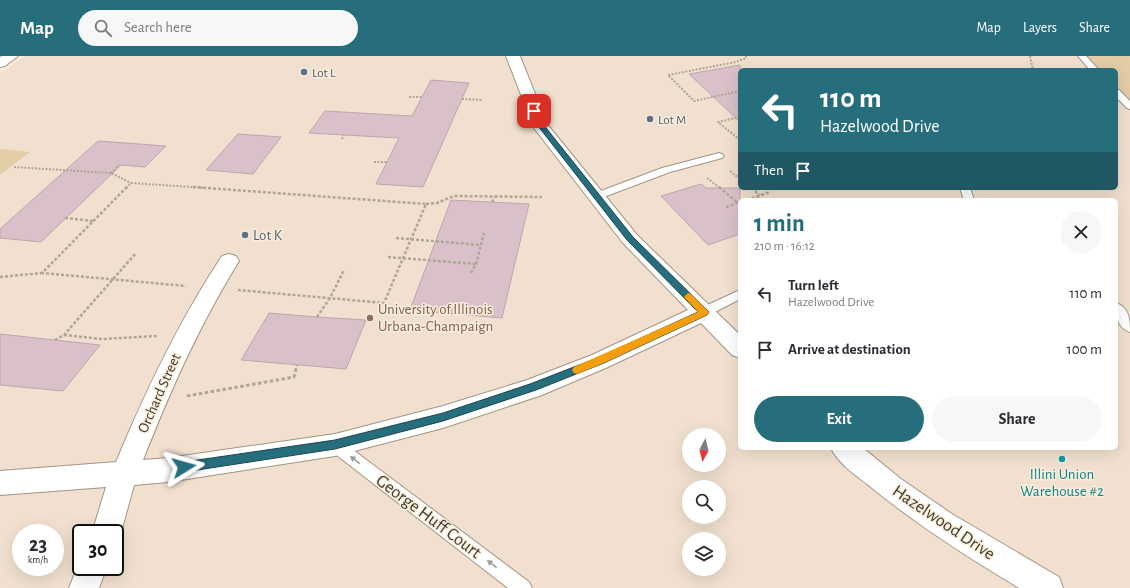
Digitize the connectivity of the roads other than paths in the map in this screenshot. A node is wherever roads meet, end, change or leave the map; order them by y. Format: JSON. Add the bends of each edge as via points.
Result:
{"nodes":[{"id":1,"x":11,"y":56,"type":"edge"},
{"id":2,"x":513,"y":56,"type":"edge"},
{"id":3,"x":1082,"y":56,"type":"edge"},
{"id":4,"x":0,"y":63,"type":"edge"},
{"id":5,"x":1093,"y":68,"type":"edge"},
{"id":6,"x":1118,"y":94,"type":"edge"},
{"id":7,"x":1130,"y":106,"type":"edge"},
{"id":8,"x":719,"y":156,"type":"dead end"},
{"id":9,"x":597,"y":196,"type":"junction"},
{"id":10,"x":229,"y":261,"type":"dead end"},
{"id":11,"x":738,"y":295,"type":"edge"},
{"id":12,"x":1118,"y":311,"type":"edge"},
{"id":13,"x":704,"y":312,"type":"junction"},
{"id":14,"x":1130,"y":327,"type":"edge"},
{"id":15,"x":738,"y":347,"type":"edge"},
{"id":16,"x":335,"y":445,"type":"junction"},
{"id":17,"x":847,"y":450,"type":"edge"},
{"id":18,"x":125,"y":473,"type":"junction"},
{"id":19,"x":0,"y":483,"type":"edge"},
{"id":20,"x":109,"y":524,"type":"edge"},
{"id":21,"x":89,"y":576,"type":"edge"},
{"id":22,"x":84,"y":588,"type":"edge"},
{"id":23,"x":524,"y":588,"type":"edge"},
{"id":24,"x":1048,"y":588,"type":"edge"}],
"edges":[{"from":1,"to":4,"type":"street"},
{"from":2,"to":9,"type":"street","via":[[540,125]]},
{"from":3,"to":5,"type":"lane"},
{"from":6,"to":7,"type":"lane"},
{"from":8,"to":9,"type":"lane","via":[[666,170]]},
{"from":9,"to":13,"type":"street","via":[[630,239]]},
{"from":10,"to":18,"type":"street","name":"Orchard Street","via":[[215,281],[176,355]]},
{"from":11,"to":13,"type":"lane"},
{"from":12,"to":14,"type":"lane"},
{"from":13,"to":15,"type":"street"},
{"from":13,"to":16,"type":"street","via":[[600,361],[533,388],[443,417]]},
{"from":16,"to":18,"type":"street","via":[[168,470]]},
{"from":23,"to":16,"type":"lane","name":"George Huff Court","one_way":true},
{"from":17,"to":24,"type":"street","name":"Hazelwood Drive","via":[[920,508],[974,545]]},
{"from":18,"to":19,"type":"street"},
{"from":18,"to":20,"type":"street","name":"Orchard Street"},
{"from":21,"to":22,"type":"street"}]}
